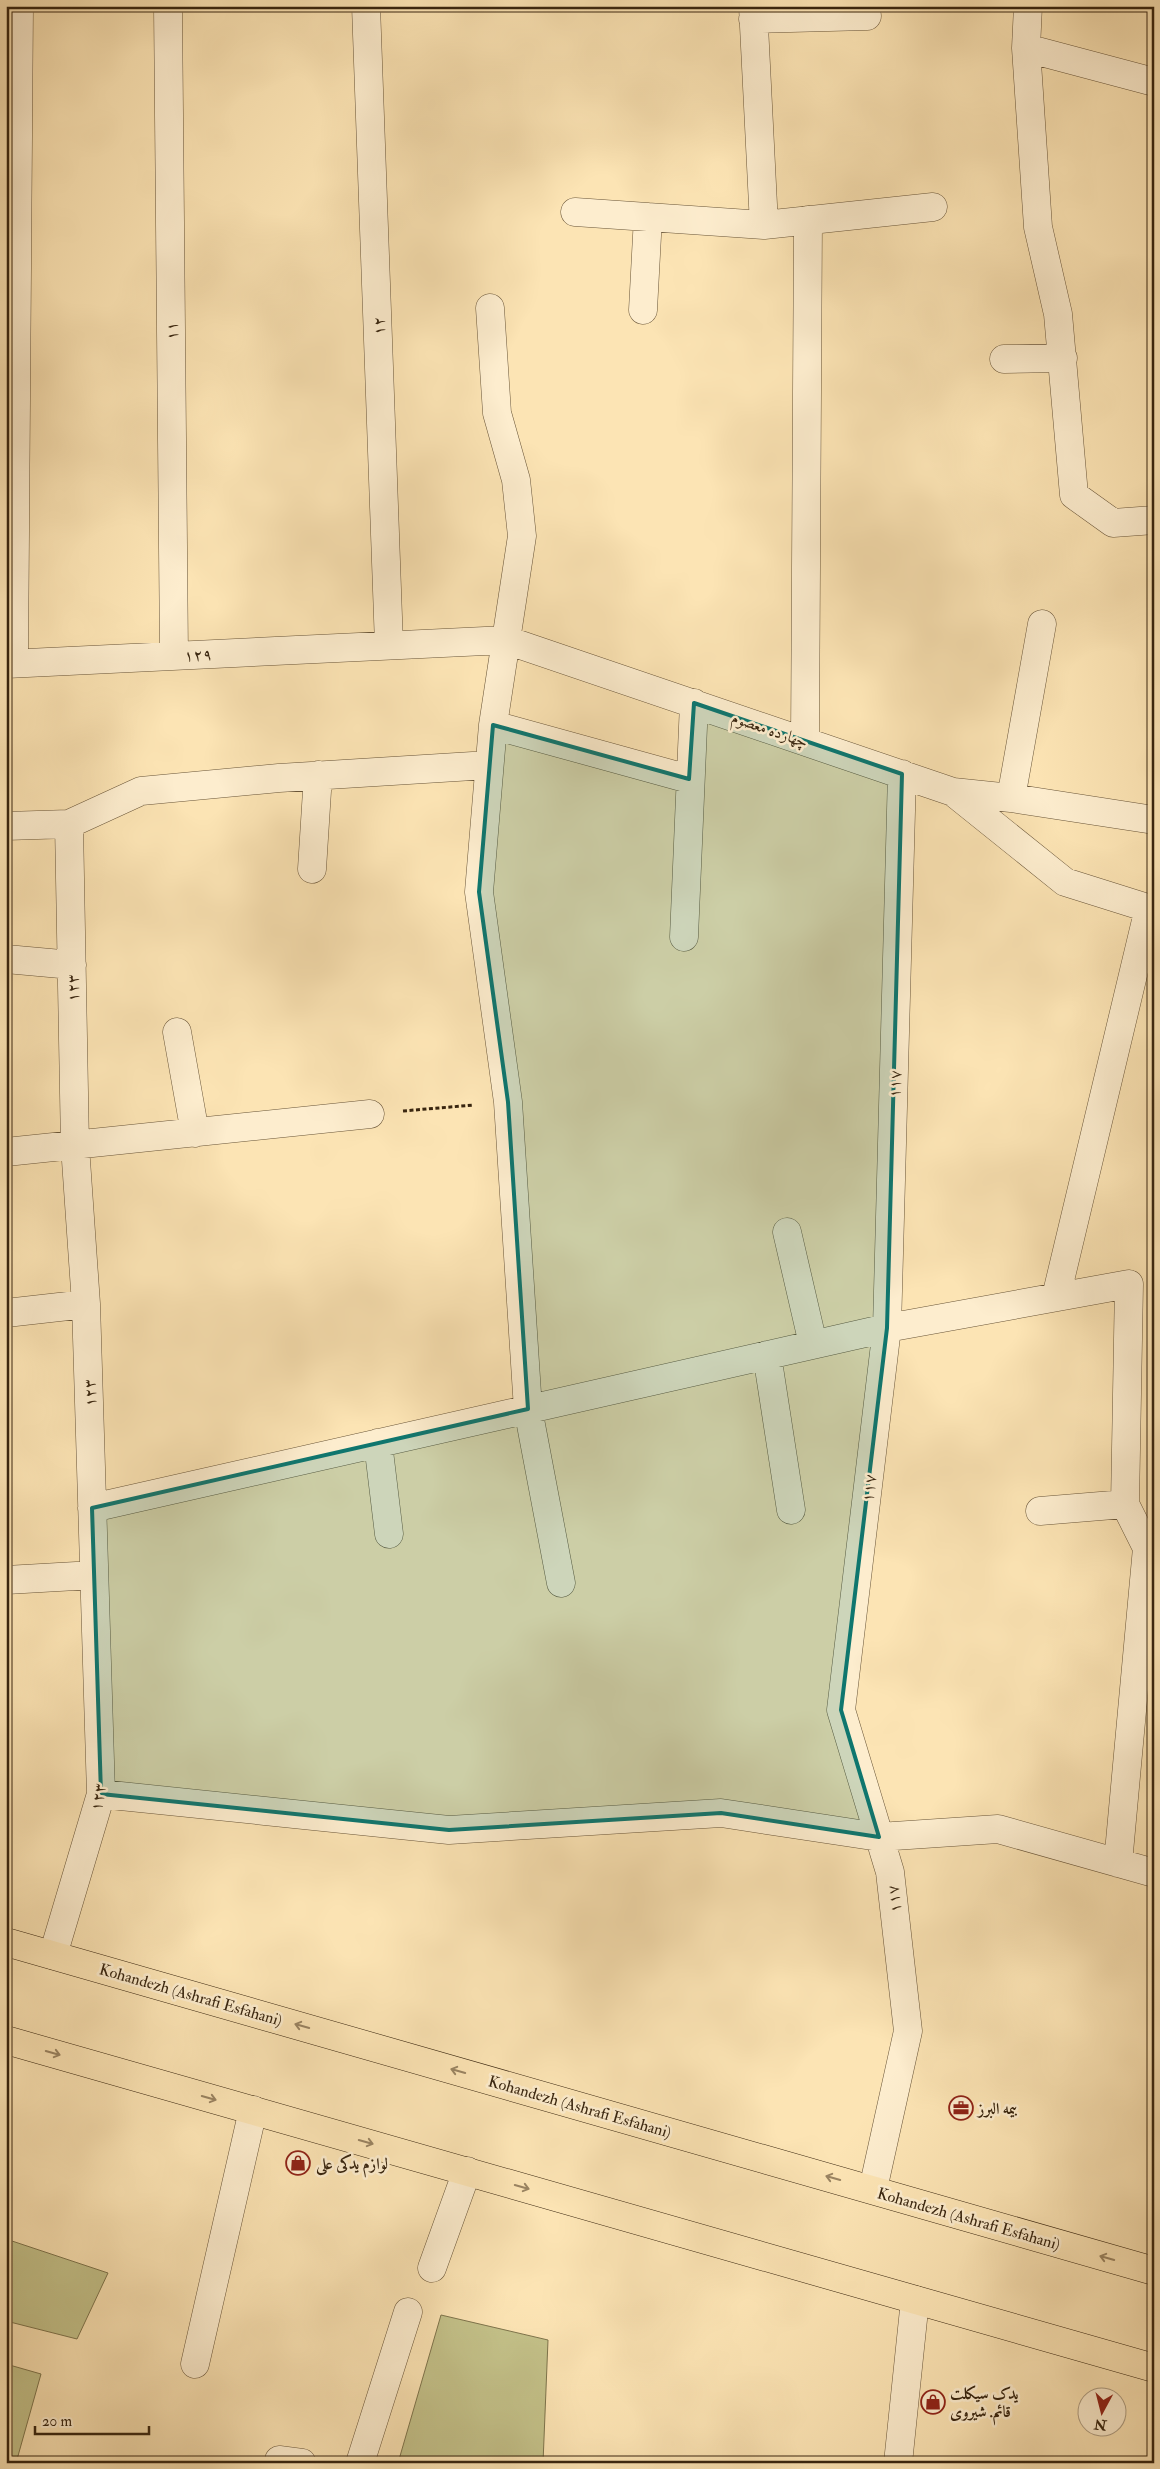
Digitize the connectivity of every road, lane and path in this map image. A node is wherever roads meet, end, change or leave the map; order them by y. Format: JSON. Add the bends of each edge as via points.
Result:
{"nodes":[{"id":1,"x":19,"y":6,"type":"edge"},
{"id":2,"x":168,"y":6,"type":"edge"},
{"id":3,"x":366,"y":6,"type":"edge"},
{"id":4,"x":1028,"y":6,"type":"edge"},
{"id":5,"x":753,"y":12,"type":"edge"},
{"id":6,"x":867,"y":16,"type":"dead end"},
{"id":7,"x":1026,"y":48,"type":"junction"},
{"id":8,"x":1154,"y":82,"type":"edge"},
{"id":9,"x":933,"y":207,"type":"dead end"},
{"id":10,"x":575,"y":212,"type":"dead end"},
{"id":11,"x":648,"y":217,"type":"junction"},
{"id":12,"x":808,"y":220,"type":"junction"},
{"id":13,"x":764,"y":225,"type":"junction"},
{"id":14,"x":490,"y":308,"type":"dead end"},
{"id":15,"x":643,"y":310,"type":"dead end"},
{"id":16,"x":1062,"y":358,"type":"junction"},
{"id":17,"x":1004,"y":359,"type":"dead end"},
{"id":18,"x":1154,"y":520,"type":"edge"},
{"id":19,"x":1042,"y":624,"type":"dead end"},
{"id":20,"x":506,"y":640,"type":"junction"},
{"id":21,"x":389,"y":645,"type":"junction"},
{"id":22,"x":174,"y":656,"type":"junction"},
{"id":23,"x":10,"y":663,"type":"edge"},
{"id":24,"x":694,"y":703,"type":"junction"},
{"id":25,"x":493,"y":725,"type":"junction"},
{"id":26,"x":805,"y":741,"type":"junction"},
{"id":27,"x":489,"y":765,"type":"junction"},
{"id":28,"x":902,"y":774,"type":"junction"},
{"id":29,"x":318,"y":775,"type":"junction"},
{"id":30,"x":689,"y":779,"type":"junction"},
{"id":31,"x":953,"y":792,"type":"junction"},
{"id":32,"x":1011,"y":798,"type":"junction"},
{"id":33,"x":1154,"y":820,"type":"edge"},
{"id":34,"x":69,"y":824,"type":"junction"},
{"id":35,"x":6,"y":826,"type":"edge"},
{"id":36,"x":312,"y":869,"type":"dead end"},
{"id":37,"x":1151,"y":909,"type":"edge"},
{"id":38,"x":684,"y":937,"type":"dead end"},
{"id":39,"x":6,"y":960,"type":"edge"},
{"id":40,"x":72,"y":965,"type":"junction"},
{"id":41,"x":177,"y":1032,"type":"dead end"},
{"id":42,"x":508,"y":1102,"type":"junction"},
{"id":43,"x":370,"y":1114,"type":"joint"},
{"id":44,"x":195,"y":1133,"type":"junction"},
{"id":45,"x":75,"y":1146,"type":"junction"},
{"id":46,"x":6,"y":1152,"type":"edge"},
{"id":47,"x":787,"y":1232,"type":"dead end"},
{"id":48,"x":1056,"y":1297,"type":"junction"},
{"id":49,"x":86,"y":1304,"type":"junction"},
{"id":50,"x":6,"y":1313,"type":"edge"},
{"id":51,"x":887,"y":1328,"type":"junction"},
{"id":52,"x":813,"y":1344,"type":"junction"},
{"id":53,"x":767,"y":1355,"type":"junction"},
{"id":54,"x":528,"y":1409,"type":"junction"},
{"id":55,"x":378,"y":1443,"type":"junction"},
{"id":56,"x":1125,"y":1504,"type":"junction"},
{"id":57,"x":92,"y":1508,"type":"junction"},
{"id":58,"x":791,"y":1510,"type":"dead end"},
{"id":59,"x":1040,"y":1511,"type":"dead end"},
{"id":60,"x":389,"y":1534,"type":"dead end"},
{"id":61,"x":94,"y":1574,"type":"junction"},
{"id":62,"x":6,"y":1580,"type":"edge"},
{"id":63,"x":561,"y":1583,"type":"dead end"},
{"id":64,"x":101,"y":1794,"type":"junction"},
{"id":65,"x":879,"y":1836,"type":"junction"},
{"id":66,"x":1118,"y":1863,"type":"junction"},
{"id":67,"x":1154,"y":1873,"type":"edge"},
{"id":68,"x":6,"y":1942,"type":"edge"},
{"id":69,"x":53,"y":1955,"type":"junction"},
{"id":70,"x":6,"y":2040,"type":"edge"},
{"id":71,"x":252,"y":2110,"type":"junction"},
{"id":72,"x":467,"y":2171,"type":"junction"},
{"id":73,"x":873,"y":2189,"type":"junction"},
{"id":74,"x":432,"y":2268,"type":"dead end"},
{"id":75,"x":1154,"y":2272,"type":"edge"},
{"id":76,"x":915,"y":2300,"type":"junction"},
{"id":77,"x":408,"y":2312,"type":"dead end"},
{"id":78,"x":196,"y":2364,"type":"dead end"},
{"id":79,"x":1154,"y":2368,"type":"edge"},
{"id":80,"x":360,"y":2463,"type":"edge"},
{"id":81,"x":898,"y":2463,"type":"edge"}],
"edges":[{"from":1,"to":23,"type":"street"},
{"from":2,"to":22,"type":"street","name":"۱۱"},
{"from":3,"to":21,"type":"street","name":"۱۲"},
{"from":4,"to":7,"type":"street"},
{"from":5,"to":6,"type":"street"},
{"from":5,"to":13,"type":"street"},
{"from":7,"to":8,"type":"street"},
{"from":7,"to":16,"type":"street","via":[[1038,227],[1058,314]]},
{"from":9,"to":12,"type":"street"},
{"from":10,"to":11,"type":"street"},
{"from":11,"to":13,"type":"street"},
{"from":11,"to":15,"type":"street"},
{"from":12,"to":13,"type":"street"},
{"from":12,"to":26,"type":"street"},
{"from":14,"to":20,"type":"street","via":[[496,413],[516,480],[522,536]]},
{"from":16,"to":17,"type":"street"},
{"from":16,"to":18,"type":"street","via":[[1074,494],[1113,523]]},
{"from":19,"to":32,"type":"street"},
{"from":20,"to":21,"type":"street","name":"چهارده معصوم"},
{"from":20,"to":24,"type":"street","name":"چهارده معصوم"},
{"from":20,"to":25,"type":"street"},
{"from":21,"to":22,"type":"street","name":"۱۲۹"},
{"from":22,"to":23,"type":"street","name":"۱۲۹"},
{"from":24,"to":26,"type":"street","name":"چهارده معصوم"},
{"from":24,"to":30,"type":"street"},
{"from":25,"to":27,"type":"street"},
{"from":25,"to":30,"type":"street"},
{"from":26,"to":28,"type":"street","name":"چهارده معصوم"},
{"from":27,"to":29,"type":"street"},
{"from":27,"to":42,"type":"street","via":[[479,892]]},
{"from":28,"to":31,"type":"street","name":"چهارده معصوم"},
{"from":28,"to":51,"type":"street","name":"۱۱۷"},
{"from":29,"to":34,"type":"street","via":[[141,791]]},
{"from":29,"to":36,"type":"street"},
{"from":30,"to":38,"type":"street"},
{"from":31,"to":32,"type":"street","name":"چهارده معصوم"},
{"from":31,"to":37,"type":"street","via":[[1065,882]]},
{"from":32,"to":33,"type":"street","name":"چهارده معصوم"},
{"from":34,"to":35,"type":"street"},
{"from":34,"to":40,"type":"street","name":"۱۲۳"},
{"from":37,"to":48,"type":"street"},
{"from":39,"to":40,"type":"street"},
{"from":40,"to":45,"type":"street","name":"۱۲۳"},
{"from":41,"to":44,"type":"street"},
{"from":42,"to":43,"type":"path"},
{"from":42,"to":54,"type":"street"},
{"from":43,"to":44,"type":"street"},
{"from":44,"to":45,"type":"street"},
{"from":45,"to":46,"type":"street"},
{"from":45,"to":49,"type":"street","name":"۱۲۳"},
{"from":47,"to":52,"type":"street"},
{"from":48,"to":51,"type":"street"},
{"from":48,"to":56,"type":"street","via":[[1129,1284]]},
{"from":49,"to":50,"type":"street"},
{"from":49,"to":57,"type":"street","name":"۱۲۳"},
{"from":51,"to":52,"type":"street"},
{"from":51,"to":65,"type":"street","name":"۱۱۷","via":[[840,1710]]},
{"from":52,"to":53,"type":"street"},
{"from":53,"to":54,"type":"street"},
{"from":53,"to":58,"type":"street"},
{"from":54,"to":55,"type":"street"},
{"from":54,"to":63,"type":"street"},
{"from":55,"to":57,"type":"street"},
{"from":55,"to":60,"type":"street"},
{"from":56,"to":59,"type":"street"},
{"from":56,"to":66,"type":"street","via":[[1146,1548]]},
{"from":57,"to":61,"type":"street","name":"۱۲۳"},
{"from":61,"to":62,"type":"street"},
{"from":61,"to":64,"type":"street","name":"۱۲۳"},
{"from":64,"to":65,"type":"street","via":[[449,1830],[721,1813]]},
{"from":64,"to":69,"type":"street","name":"۱۲۳"},
{"from":65,"to":66,"type":"street","via":[[998,1829]]},
{"from":65,"to":73,"type":"street","name":"۱۱۷","via":[[890,1872],[908,2031]]},
{"from":66,"to":67,"type":"street"},
{"from":68,"to":69,"type":"main road","name":"Kohandezh (Ashrafi Esfahani)"},
{"from":73,"to":69,"type":"main road","name":"Kohandezh (Ashrafi Esfahani)","one_way":true},
{"from":70,"to":71,"type":"main road","one_way":true},
{"from":71,"to":72,"type":"main road","one_way":true},
{"from":71,"to":78,"type":"street"},
{"from":72,"to":74,"type":"street"},
{"from":72,"to":76,"type":"main road","one_way":true},
{"from":75,"to":73,"type":"main road","name":"Kohandezh (Ashrafi Esfahani)","one_way":true},
{"from":76,"to":79,"type":"main road"},
{"from":76,"to":81,"type":"street"},
{"from":77,"to":80,"type":"street"}]}
